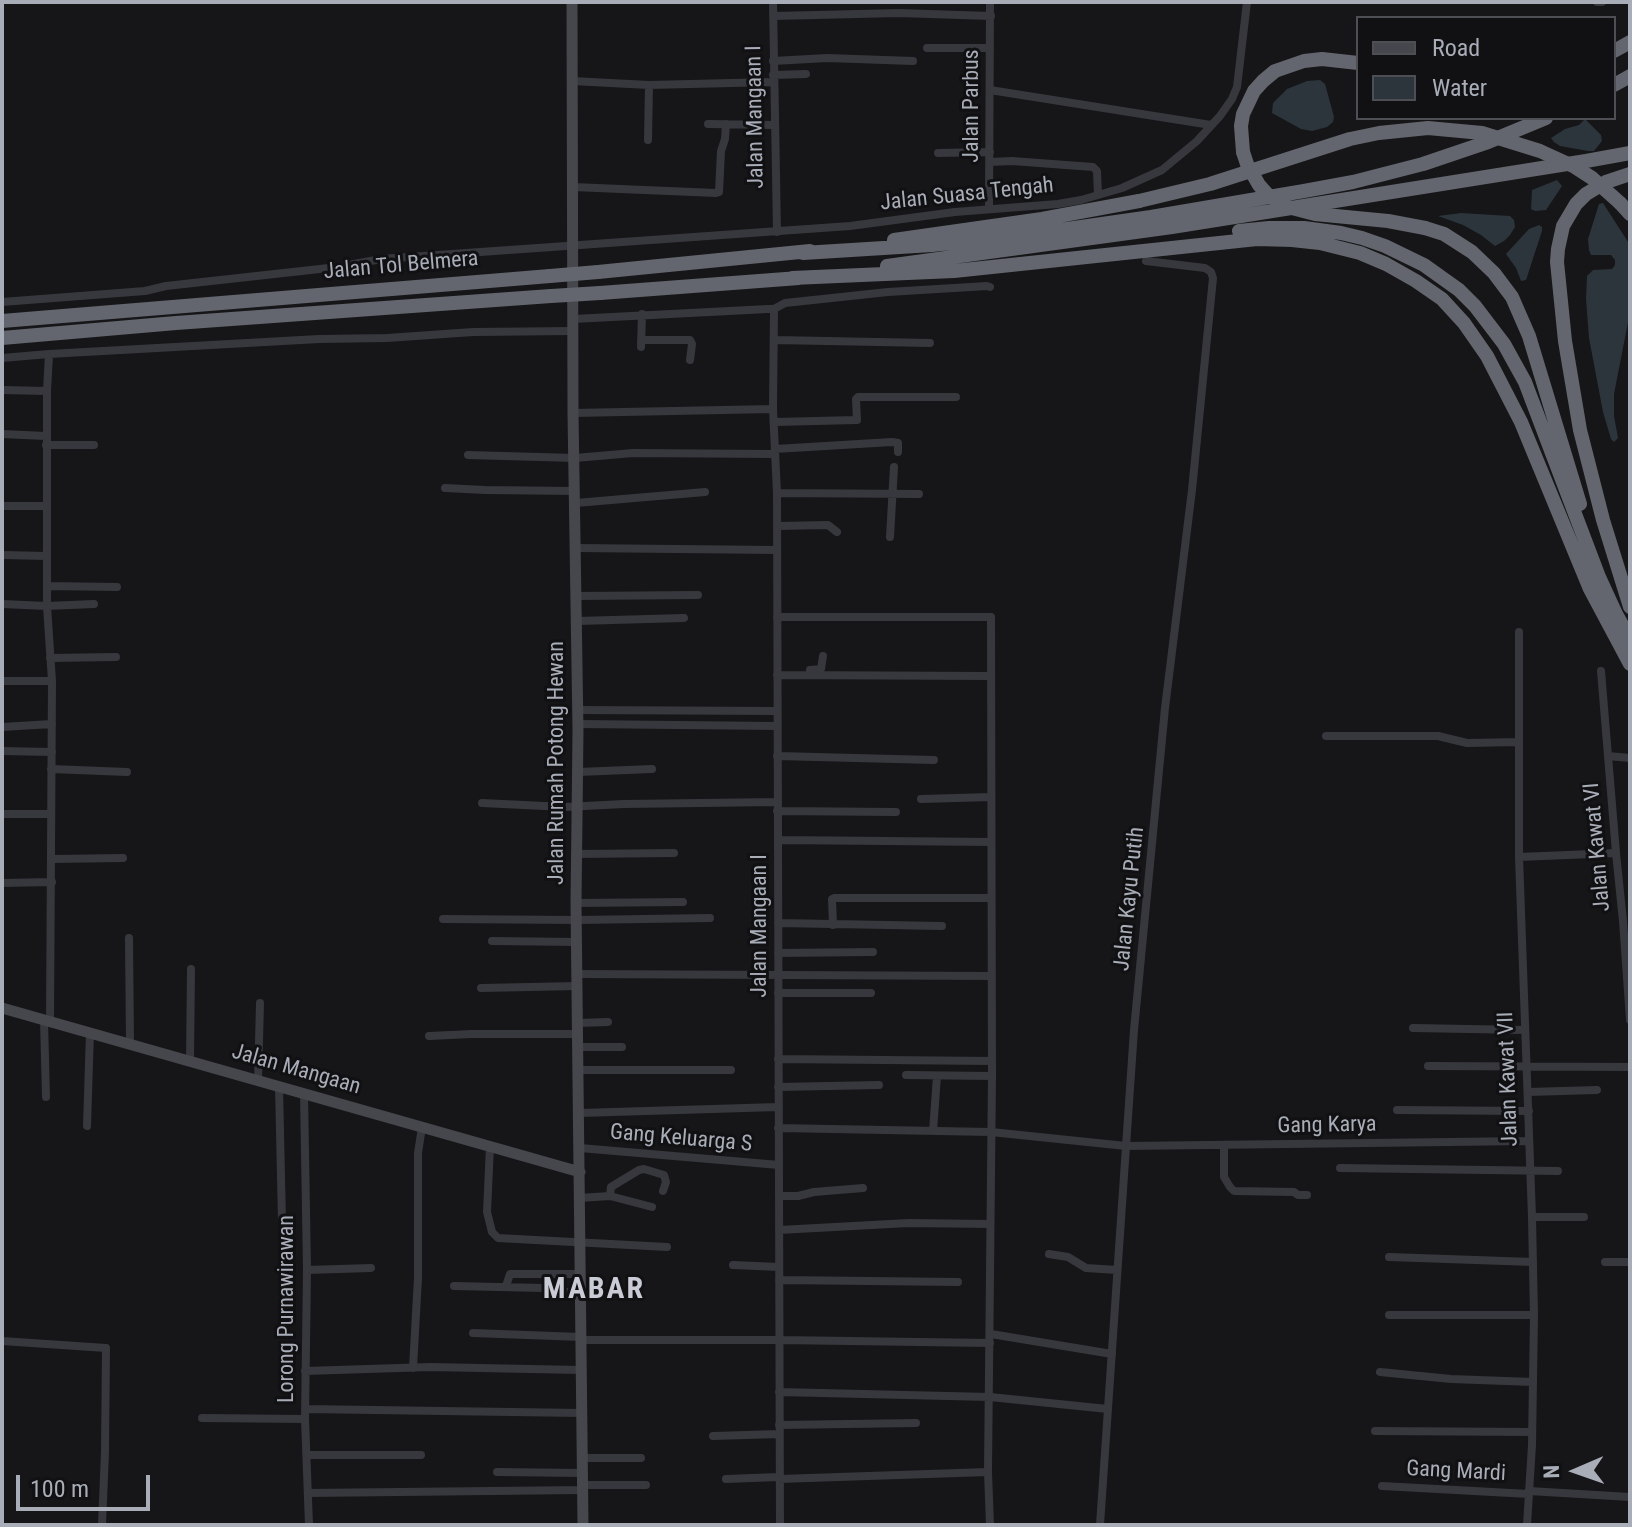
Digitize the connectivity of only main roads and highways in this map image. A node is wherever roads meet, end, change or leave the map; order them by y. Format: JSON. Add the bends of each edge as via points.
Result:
{"nodes":[{"id":1,"x":1356,"y":63,"type":"edge"},
{"id":2,"x":1541,"y":120,"type":"edge"},
{"id":3,"x":1630,"y":153,"type":"edge"},
{"id":4,"x":1630,"y":174,"type":"edge"},
{"id":5,"x":1630,"y":214,"type":"edge"},
{"id":6,"x":803,"y":253,"type":"junction"},
{"id":7,"x":1033,"y":263,"type":"junction"},
{"id":8,"x":792,"y":278,"type":"junction"},
{"id":9,"x":2,"y":321,"type":"edge"},
{"id":10,"x":2,"y":338,"type":"edge"},
{"id":11,"x":1630,"y":607,"type":"edge"},
{"id":12,"x":1630,"y":639,"type":"edge"},
{"id":13,"x":1630,"y":664,"type":"edge"}],
"edges":[{"from":1,"to":12,"type":"highway","bridge":true,"via":[[1304,61],[1263,81],[1243,114],[1247,164],[1259,185],[1278,201],[1303,212],[1406,223],[1444,234],[1494,273],[1529,336],[1600,566]]},
{"from":2,"to":6,"type":"highway","via":[[1456,154],[1353,182],[1018,236]]},
{"from":3,"to":8,"type":"highway","bridge":true,"via":[[1058,244]]},
{"from":4,"to":11,"type":"highway","via":[[1596,188],[1569,213],[1560,237],[1557,277],[1577,416]]},
{"from":5,"to":6,"type":"highway","bridge":true,"via":[[1592,178],[1558,158],[1503,138],[1410,128],[1350,139],[1139,201]]},
{"from":6,"to":9,"type":"highway","name":"Jalan Tol Belmera","bridge":true},
{"from":7,"to":8,"type":"highway"},
{"from":7,"to":12,"type":"highway","via":[[1288,227],[1362,238],[1424,265],[1475,306],[1515,362],[1599,577]]},
{"from":7,"to":13,"type":"highway","via":[[1277,239],[1334,246],[1401,271],[1442,299],[1487,356]]},
{"from":8,"to":10,"type":"highway","name":"Jalan Tol Belmera","bridge":true}]}
